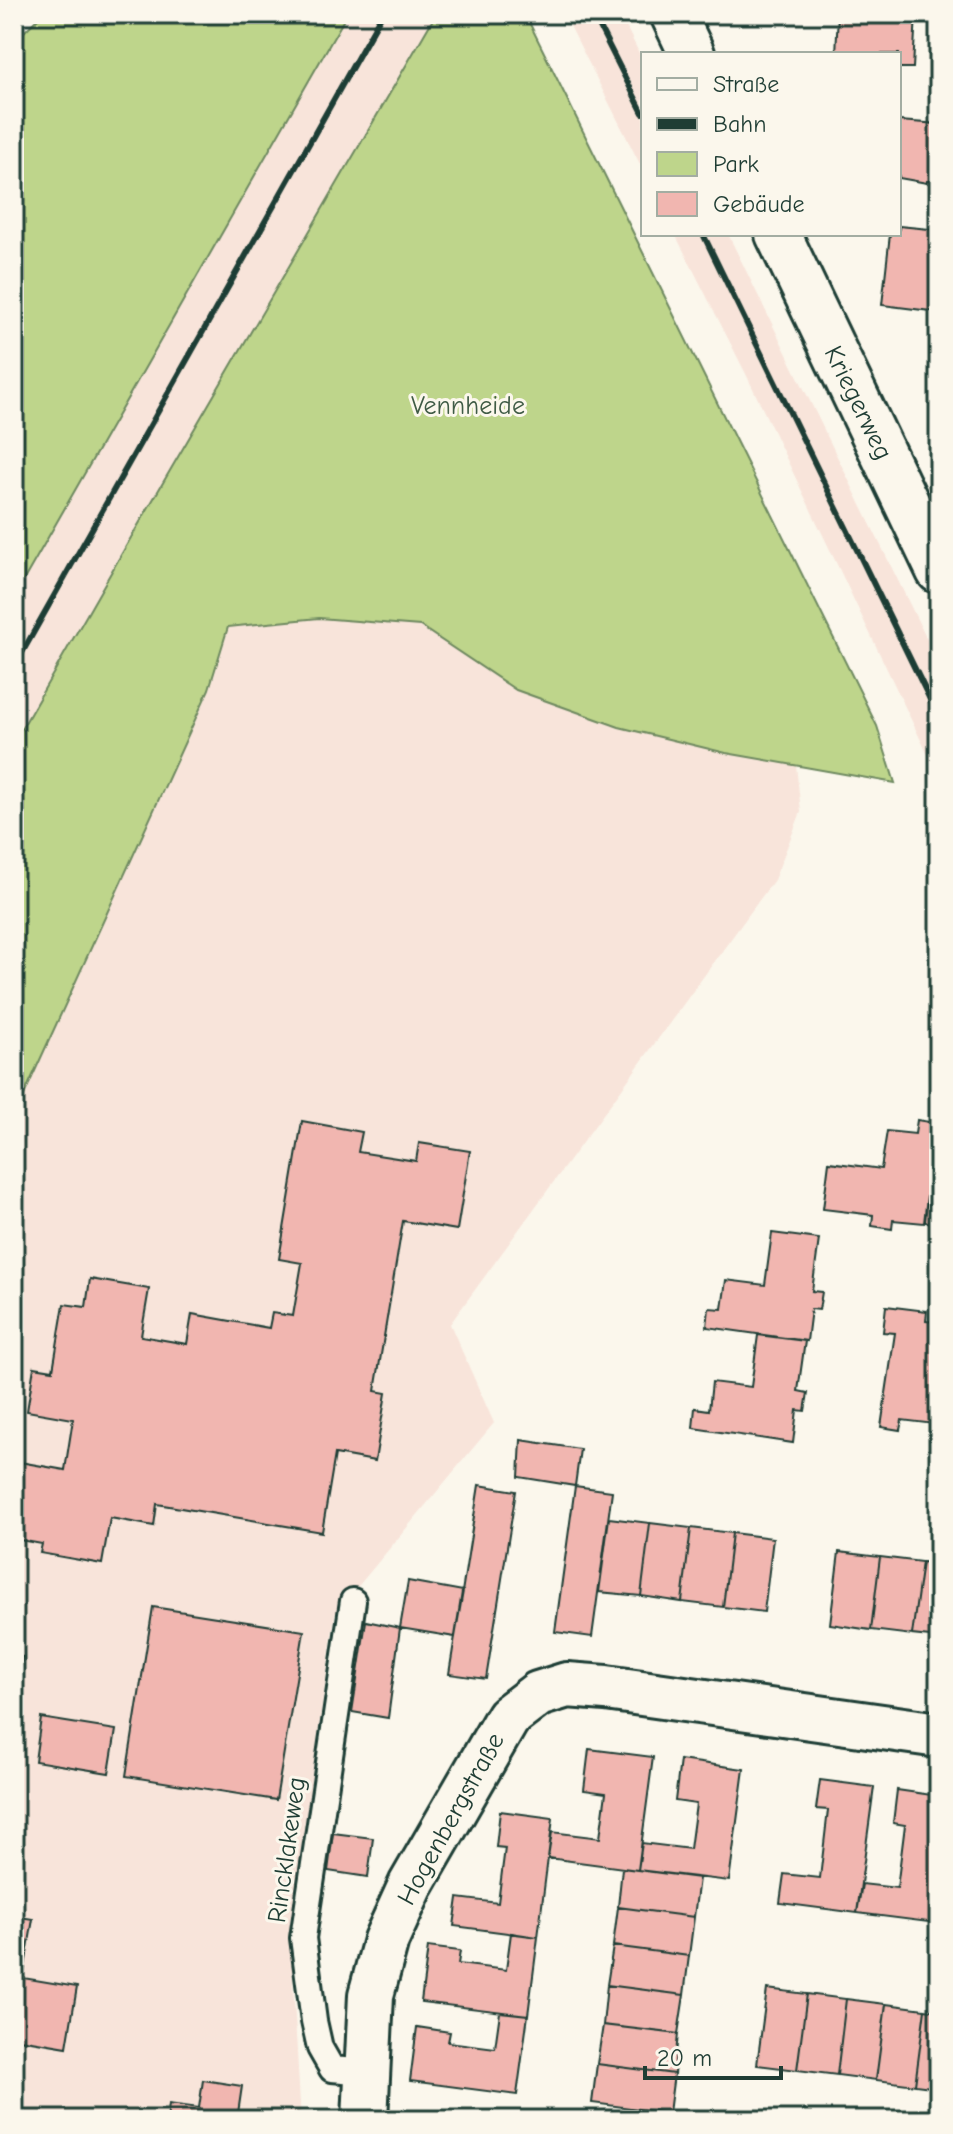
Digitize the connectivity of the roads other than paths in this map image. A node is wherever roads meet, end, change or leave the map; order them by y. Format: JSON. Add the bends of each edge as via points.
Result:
{"nodes":[{"id":1,"x":673,"y":14,"type":"edge"},
{"id":2,"x":691,"y":52,"type":"edge"},
{"id":3,"x":779,"y":236,"type":"edge"},
{"id":4,"x":939,"y":571,"type":"edge"},
{"id":5,"x":353,"y":1601,"type":"dead end"},
{"id":6,"x":939,"y":1735,"type":"edge"},
{"id":7,"x":366,"y":2072,"type":"junction"},
{"id":8,"x":365,"y":2120,"type":"edge"}],
"edges":[{"from":1,"to":2,"type":"street"},
{"from":3,"to":4,"type":"street","name":"Kriegerweg"},
{"from":5,"to":7,"type":"lane","name":"Rincklakeweg","via":[[303,1938],[320,2048],[332,2069]]},
{"from":6,"to":7,"type":"street","name":"Hogenbergstraße","via":[[606,1688],[567,1685],[538,1694],[508,1717],[411,1885],[386,1940],[371,1995]]},
{"from":7,"to":8,"type":"street","name":"Hogenbergstraße"}]}
